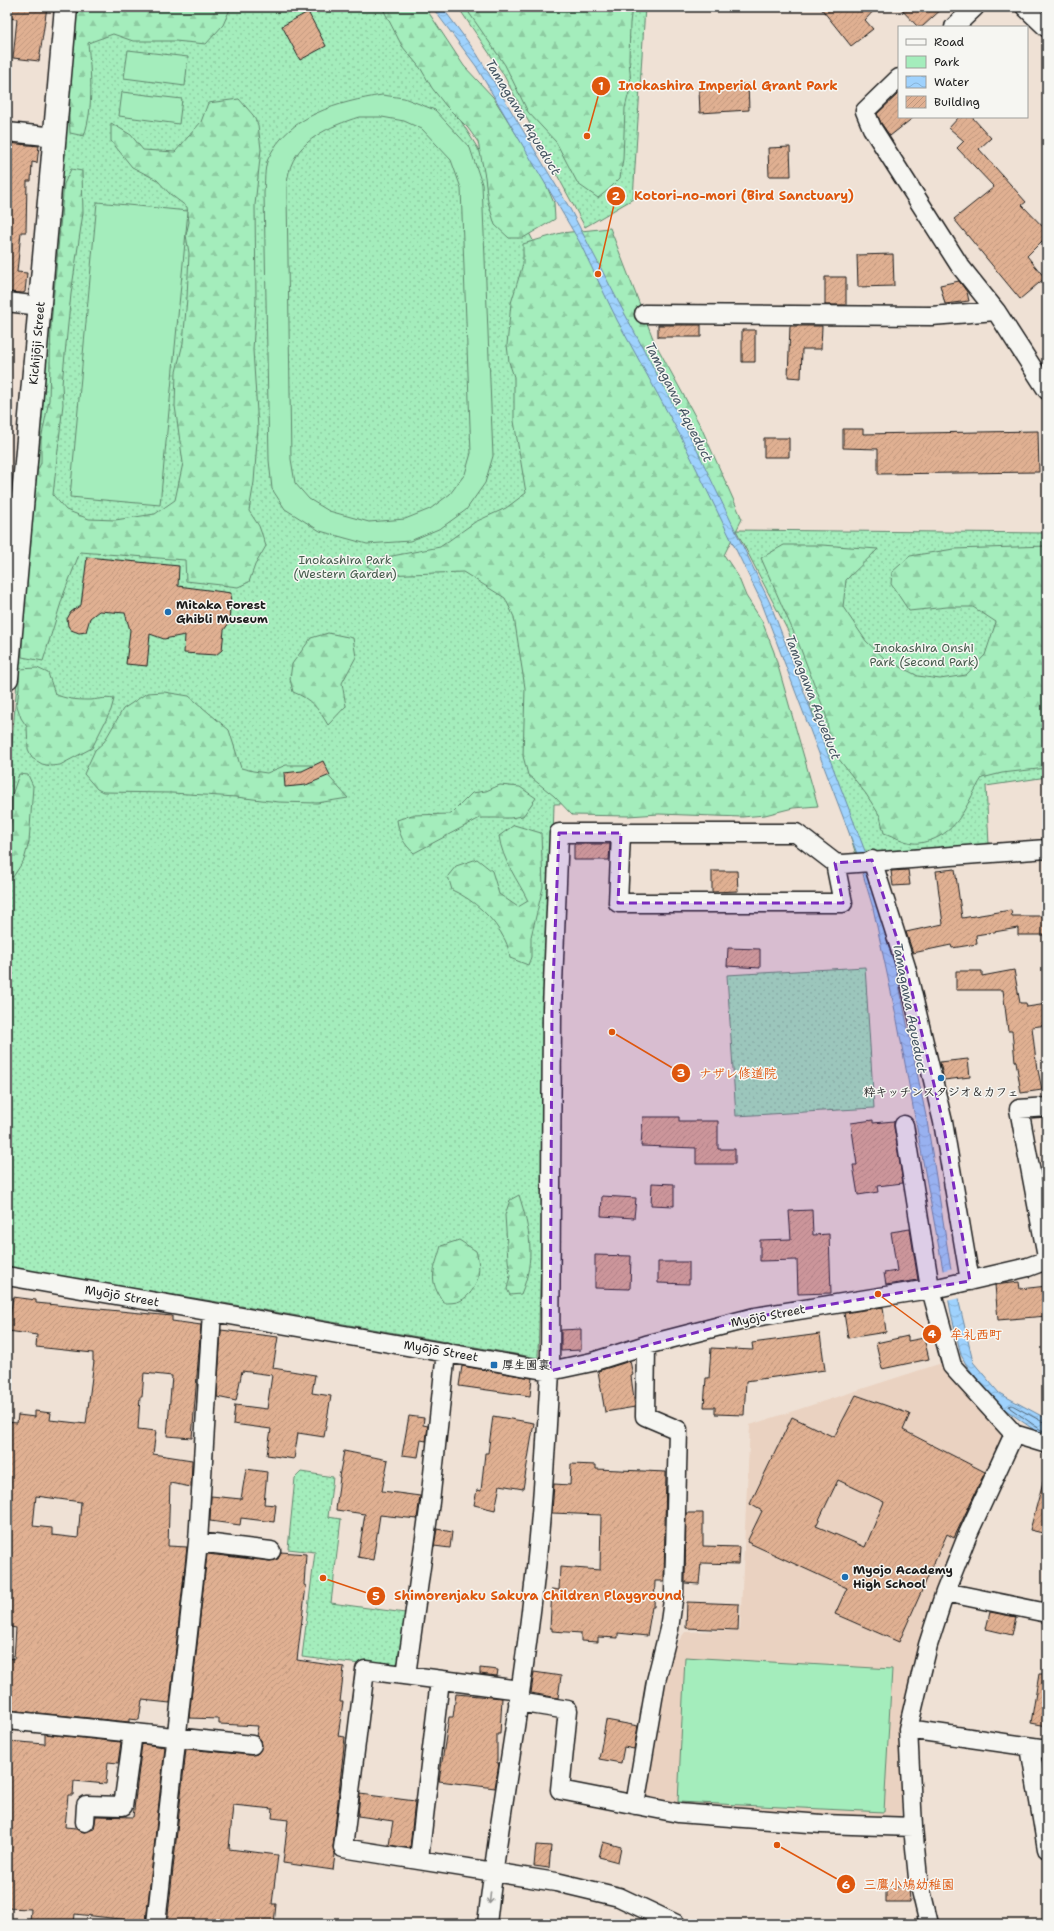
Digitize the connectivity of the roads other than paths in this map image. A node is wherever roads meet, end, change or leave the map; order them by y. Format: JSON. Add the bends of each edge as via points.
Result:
{"nodes":[{"id":1,"x":66,"y":7,"type":"edge"},
{"id":2,"x":975,"y":7,"type":"edge"},
{"id":3,"x":1025,"y":7,"type":"edge"},
{"id":4,"x":955,"y":26,"type":"edge"},
{"id":5,"x":1047,"y":28,"type":"edge"},
{"id":6,"x":898,"y":79,"type":"edge"},
{"id":7,"x":7,"y":132,"type":"edge"},
{"id":8,"x":56,"y":137,"type":"junction"},
{"id":9,"x":7,"y":302,"type":"edge"},
{"id":10,"x":40,"y":306,"type":"junction"},
{"id":11,"x":996,"y":311,"type":"junction"},
{"id":12,"x":644,"y":314,"type":"dead end"},
{"id":13,"x":1047,"y":390,"type":"edge"},
{"id":14,"x":11,"y":574,"type":"edge"},
{"id":15,"x":7,"y":678,"type":"edge"},
{"id":16,"x":621,"y":833,"type":"junction"},
{"id":17,"x":1047,"y":849,"type":"edge"},
{"id":18,"x":869,"y":861,"type":"junction"},
{"id":19,"x":839,"y":863,"type":"junction"},
{"id":20,"x":1047,"y":1107,"type":"edge"},
{"id":21,"x":904,"y":1126,"type":"dead end"},
{"id":22,"x":1047,"y":1257,"type":"edge"},
{"id":23,"x":1047,"y":1260,"type":"edge"},
{"id":24,"x":7,"y":1276,"type":"edge"},
{"id":25,"x":951,"y":1285,"type":"junction"},
{"id":26,"x":212,"y":1312,"type":"junction"},
{"id":27,"x":646,"y":1345,"type":"junction"},
{"id":28,"x":446,"y":1352,"type":"junction"},
{"id":29,"x":550,"y":1371,"type":"junction"},
{"id":30,"x":1014,"y":1434,"type":"junction"},
{"id":31,"x":1047,"y":1444,"type":"edge"},
{"id":32,"x":198,"y":1542,"type":"junction"},
{"id":33,"x":271,"y":1551,"type":"dead end"},
{"id":34,"x":945,"y":1592,"type":"junction"},
{"id":35,"x":1047,"y":1613,"type":"edge"},
{"id":36,"x":406,"y":1675,"type":"junction"},
{"id":37,"x":440,"y":1680,"type":"junction"},
{"id":38,"x":519,"y":1696,"type":"junction"},
{"id":39,"x":7,"y":1720,"type":"edge"},
{"id":40,"x":908,"y":1729,"type":"junction"},
{"id":41,"x":133,"y":1733,"type":"junction"},
{"id":42,"x":177,"y":1737,"type":"junction"},
{"id":43,"x":252,"y":1745,"type":"dead end"},
{"id":44,"x":1038,"y":1748,"type":"edge"},
{"id":45,"x":635,"y":1805,"type":"junction"},
{"id":46,"x":85,"y":1822,"type":"dead end"},
{"id":47,"x":913,"y":1827,"type":"junction"},
{"id":48,"x":1047,"y":1849,"type":"edge"},
{"id":49,"x":419,"y":1859,"type":"junction"},
{"id":50,"x":493,"y":1871,"type":"junction"},
{"id":51,"x":647,"y":1917,"type":"edge"},
{"id":52,"x":156,"y":1924,"type":"edge"},
{"id":53,"x":487,"y":1924,"type":"edge"},
{"id":54,"x":676,"y":1924,"type":"edge"},
{"id":55,"x":929,"y":1924,"type":"edge"}],
"edges":[{"from":1,"to":8,"type":"main road","name":"Kichijōji Street"},
{"from":2,"to":4,"type":"street"},
{"from":3,"to":5,"type":"street"},
{"from":6,"to":11,"type":"street","via":[[865,111],[872,128],[960,266]]},
{"from":7,"to":8,"type":"street"},
{"from":8,"to":10,"type":"main road","name":"Kichijōji Street"},
{"from":9,"to":10,"type":"street"},
{"from":10,"to":14,"type":"main road","name":"Kichijōji Street"},
{"from":11,"to":12,"type":"street","via":[[930,316]]},
{"from":11,"to":13,"type":"street"},
{"from":14,"to":15,"type":"main road","name":"Kichijōji Street"},
{"from":16,"to":19,"type":"street","via":[[796,833]]},
{"from":16,"to":19,"type":"street","via":[[618,904],[843,903]]},
{"from":16,"to":29,"type":"street","via":[[559,833],[552,1010]]},
{"from":17,"to":18,"type":"street"},
{"from":18,"to":19,"type":"street"},
{"from":18,"to":25,"type":"street","via":[[906,967],[943,1122]]},
{"from":20,"to":22,"type":"street","via":[[1019,1109]]},
{"from":21,"to":25,"type":"street","via":[[919,1225]]},
{"from":23,"to":25,"type":"street","name":"Myōjō Street"},
{"from":24,"to":26,"type":"street","name":"Myōjō Street"},
{"from":25,"to":27,"type":"street","name":"Myōjō Street","via":[[755,1317]]},
{"from":25,"to":30,"type":"street","via":[[952,1366]]},
{"from":26,"to":28,"type":"street","name":"Myōjō Street"},
{"from":26,"to":32,"type":"street"},
{"from":27,"to":29,"type":"street","name":"Myōjō Street","via":[[592,1362]]},
{"from":27,"to":45,"type":"street","via":[[645,1416],[678,1430],[676,1532],[674,1593],[669,1629],[656,1682]]},
{"from":28,"to":29,"type":"street","name":"Myōjō Street"},
{"from":28,"to":36,"type":"street","via":[[430,1502]]},
{"from":29,"to":38,"type":"street","via":[[533,1594]]},
{"from":30,"to":31,"type":"street"},
{"from":30,"to":34,"type":"street","via":[[968,1534]]},
{"from":32,"to":33,"type":"street"},
{"from":32,"to":42,"type":"street"},
{"from":34,"to":35,"type":"street"},
{"from":34,"to":40,"type":"street","via":[[928,1645]]},
{"from":36,"to":37,"type":"street"},
{"from":36,"to":49,"type":"street","via":[[366,1670],[342,1848]]},
{"from":37,"to":38,"type":"street"},
{"from":37,"to":49,"type":"street"},
{"from":38,"to":45,"type":"street","via":[[568,1710],[560,1790]]},
{"from":38,"to":50,"type":"street"},
{"from":39,"to":41,"type":"street"},
{"from":40,"to":44,"type":"street"},
{"from":40,"to":47,"type":"street"},
{"from":41,"to":42,"type":"street"},
{"from":41,"to":46,"type":"street","via":[[123,1806],[86,1805]]},
{"from":42,"to":43,"type":"street"},
{"from":42,"to":52,"type":"street"},
{"from":44,"to":48,"type":"street"},
{"from":45,"to":47,"type":"street","via":[[678,1813],[822,1824]]},
{"from":47,"to":55,"type":"street","via":[[918,1878]]},
{"from":49,"to":50,"type":"street"},
{"from":50,"to":51,"type":"street","via":[[619,1897]]},
{"from":50,"to":53,"type":"street","one_way":true},
{"from":51,"to":54,"type":"street"}]}
